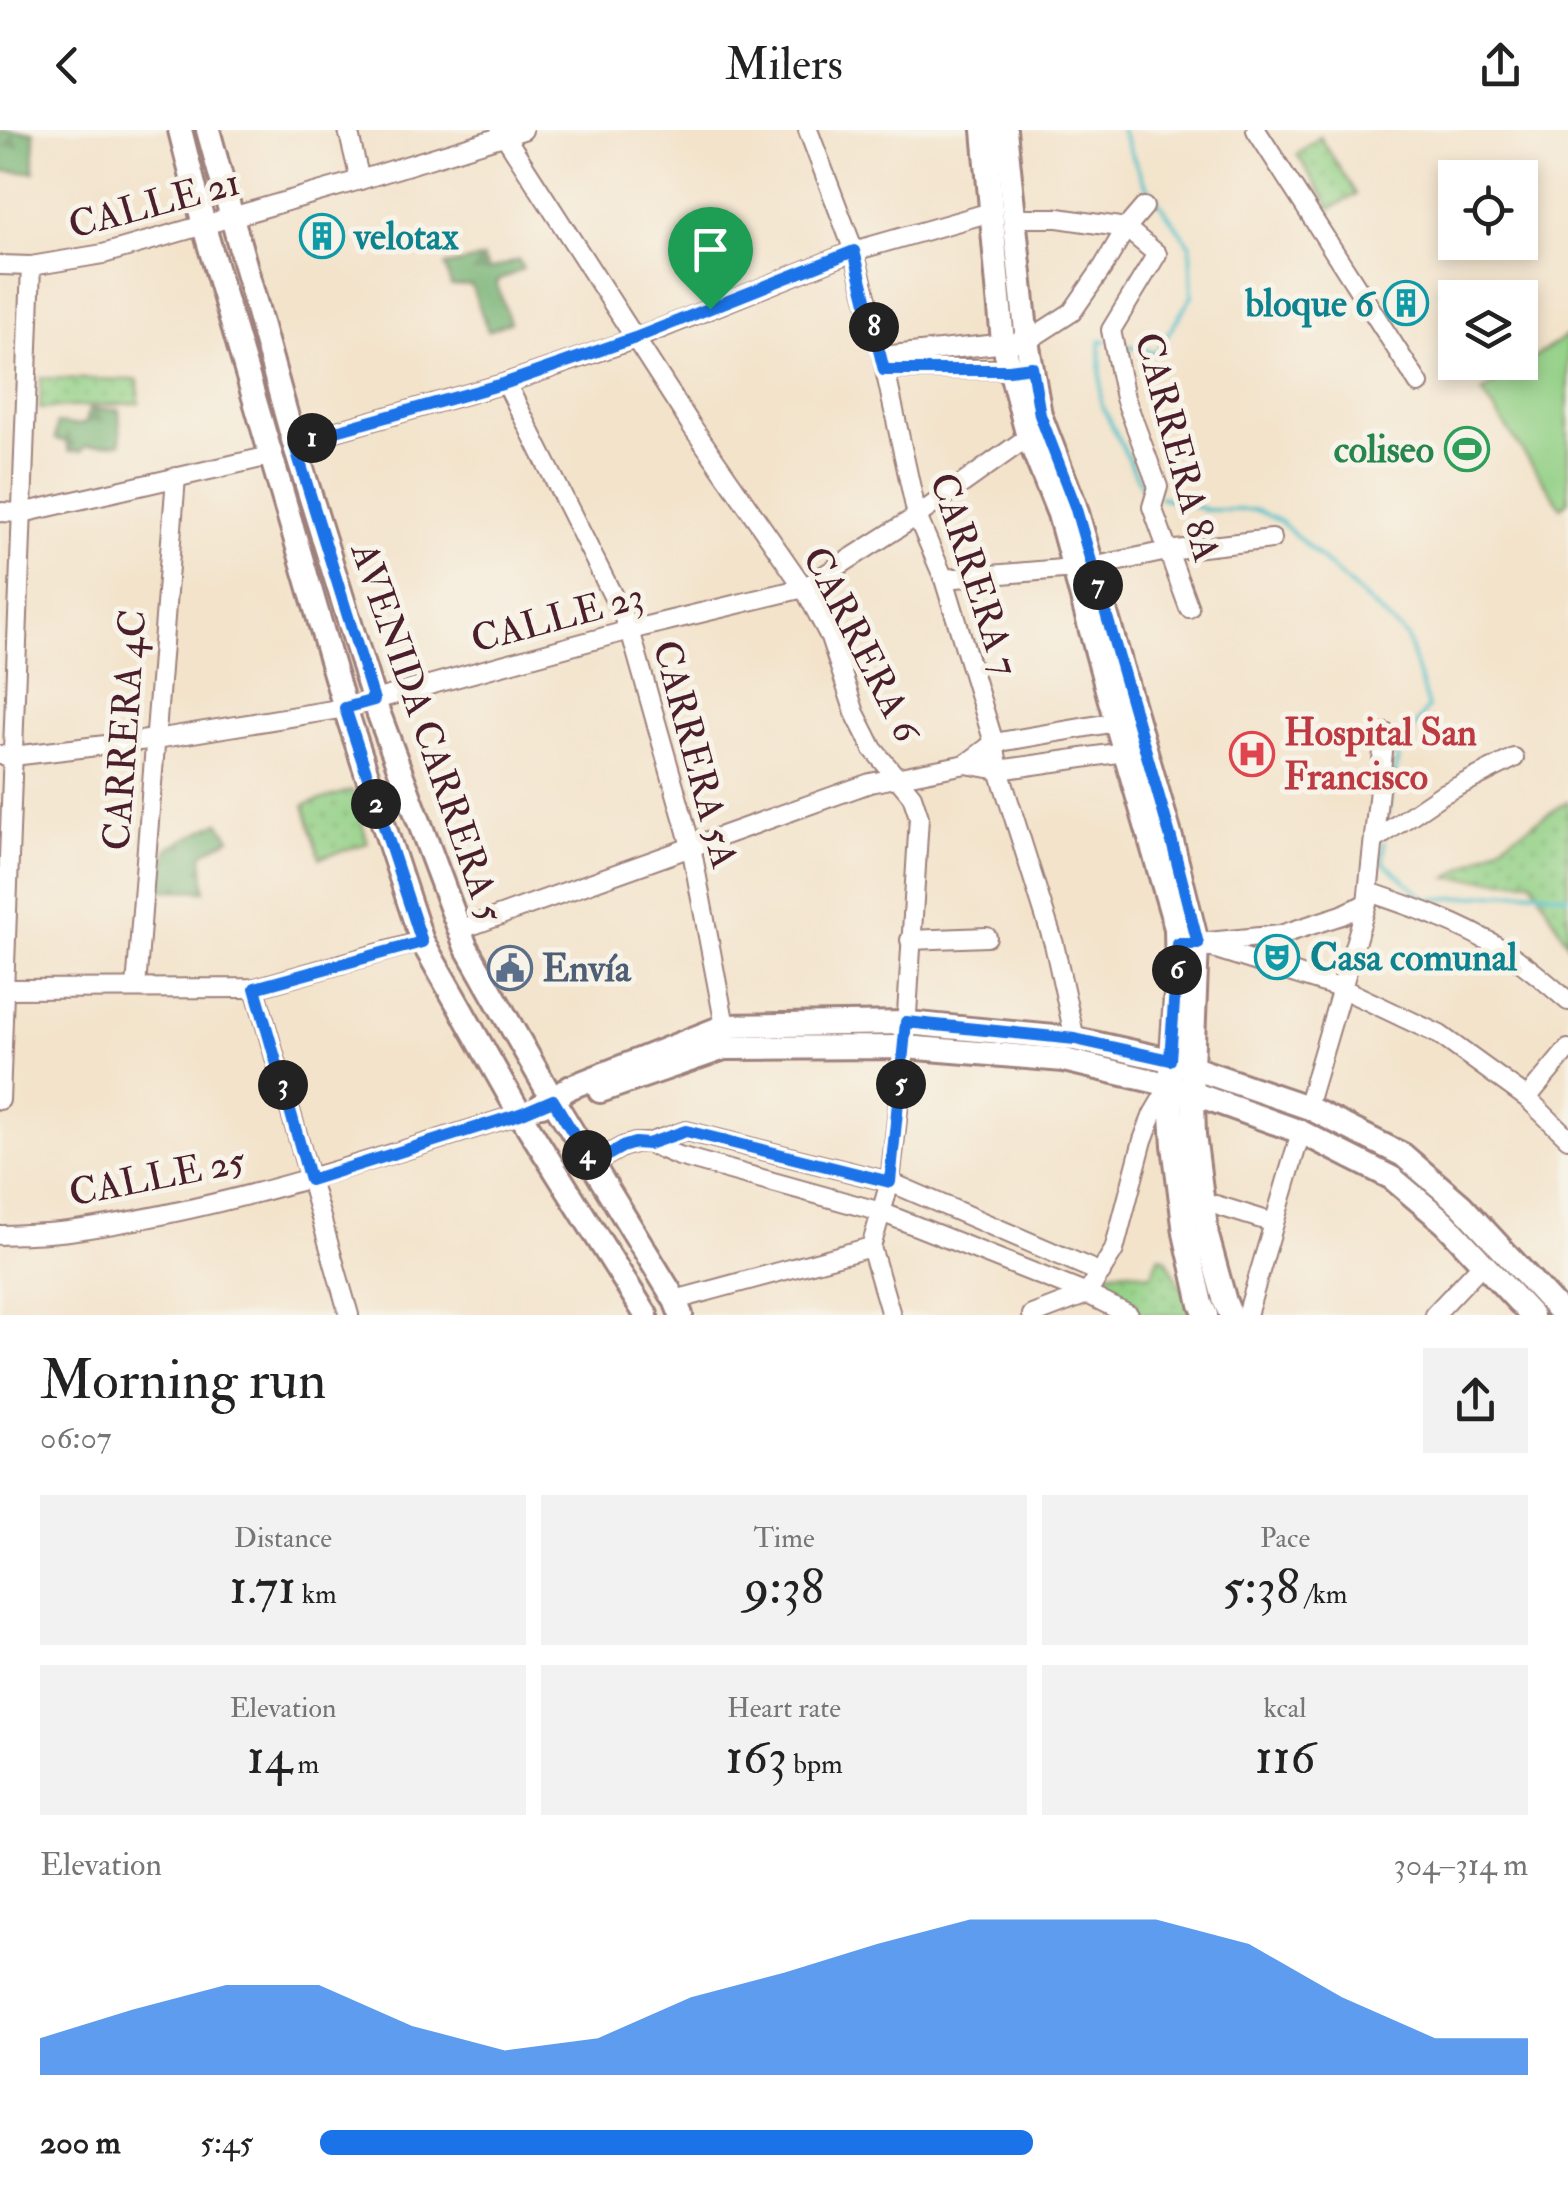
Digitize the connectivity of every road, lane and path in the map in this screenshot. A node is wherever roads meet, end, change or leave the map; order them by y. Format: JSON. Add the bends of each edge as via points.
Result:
{"nodes":[{"id":1,"x":180,"y":130,"type":"edge"},
{"id":2,"x":208,"y":130,"type":"edge"},
{"id":3,"x":348,"y":130,"type":"edge"},
{"id":4,"x":523,"y":130,"type":"edge"},
{"id":5,"x":808,"y":130,"type":"edge"},
{"id":6,"x":984,"y":130,"type":"edge"},
{"id":7,"x":1005,"y":130,"type":"edge"},
{"id":8,"x":1256,"y":130,"type":"edge"},
{"id":9,"x":503,"y":133,"type":"edge"},
{"id":10,"x":360,"y":180,"type":"junction"},
{"id":11,"x":1144,"y":207,"type":"dead end"},
{"id":12,"x":1008,"y":216,"type":"junction"},
{"id":13,"x":231,"y":218,"type":"junction"},
{"id":14,"x":204,"y":224,"type":"junction"},
{"id":15,"x":1126,"y":228,"type":"junction"},
{"id":16,"x":854,"y":251,"type":"junction"},
{"id":17,"x":0,"y":265,"type":"edge"},
{"id":18,"x":31,"y":266,"type":"junction"},
{"id":19,"x":635,"y":338,"type":"junction"},
{"id":20,"x":1015,"y":342,"type":"junction"},
{"id":21,"x":883,"y":362,"type":"junction"},
{"id":22,"x":1020,"y":369,"type":"junction"},
{"id":23,"x":506,"y":383,"type":"junction"},
{"id":24,"x":1419,"y":384,"type":"dead end"},
{"id":25,"x":1028,"y":437,"type":"junction"},
{"id":26,"x":294,"y":443,"type":"junction"},
{"id":27,"x":270,"y":456,"type":"junction"},
{"id":28,"x":176,"y":477,"type":"junction"},
{"id":29,"x":0,"y":512,"type":"edge"},
{"id":30,"x":22,"y":513,"type":"junction"},
{"id":31,"x":917,"y":516,"type":"junction"},
{"id":32,"x":1272,"y":539,"type":"dead end"},
{"id":33,"x":1167,"y":551,"type":"junction"},
{"id":34,"x":1083,"y":567,"type":"junction"},
{"id":35,"x":944,"y":580,"type":"junction"},
{"id":36,"x":804,"y":588,"type":"junction"},
{"id":37,"x":1189,"y":608,"type":"dead end"},
{"id":38,"x":630,"y":630,"type":"junction"},
{"id":39,"x":374,"y":700,"type":"junction"},
{"id":40,"x":345,"y":708,"type":"junction"},
{"id":41,"x":1116,"y":722,"type":"junction"},
{"id":42,"x":1385,"y":733,"type":"dead end"},
{"id":43,"x":156,"y":738,"type":"junction"},
{"id":44,"x":994,"y":743,"type":"junction"},
{"id":45,"x":1124,"y":752,"type":"junction"},
{"id":46,"x":6,"y":756,"type":"edge"},
{"id":47,"x":1514,"y":758,"type":"dead end"},
{"id":48,"x":966,"y":764,"type":"junction"},
{"id":49,"x":1000,"y":770,"type":"junction"},
{"id":50,"x":897,"y":778,"type":"junction"},
{"id":51,"x":1376,"y":839,"type":"junction"},
{"id":52,"x":690,"y":846,"type":"junction"},
{"id":53,"x":1368,"y":897,"type":"junction"},
{"id":54,"x":459,"y":930,"type":"junction"},
{"id":55,"x":987,"y":936,"type":"dead end"},
{"id":56,"x":910,"y":940,"type":"junction"},
{"id":57,"x":422,"y":942,"type":"junction"},
{"id":58,"x":1188,"y":944,"type":"junction"},
{"id":59,"x":136,"y":988,"type":"junction"},
{"id":60,"x":255,"y":988,"type":"junction"},
{"id":61,"x":2,"y":989,"type":"edge"},
{"id":62,"x":1343,"y":989,"type":"junction"},
{"id":63,"x":1568,"y":1001,"type":"edge"},
{"id":64,"x":906,"y":1022,"type":"junction"},
{"id":65,"x":725,"y":1037,"type":"junction"},
{"id":66,"x":1075,"y":1039,"type":"junction"},
{"id":67,"x":905,"y":1046,"type":"junction"},
{"id":68,"x":1568,"y":1048,"type":"edge"},
{"id":69,"x":1181,"y":1063,"type":"junction"},
{"id":70,"x":1181,"y":1089,"type":"junction"},
{"id":71,"x":1527,"y":1098,"type":"junction"},
{"id":72,"x":0,"y":1100,"type":"edge"},
{"id":73,"x":553,"y":1100,"type":"junction"},
{"id":74,"x":1307,"y":1107,"type":"junction"},
{"id":75,"x":520,"y":1114,"type":"junction"},
{"id":76,"x":1301,"y":1132,"type":"junction"},
{"id":77,"x":1568,"y":1138,"type":"edge"},
{"id":78,"x":648,"y":1144,"type":"junction"},
{"id":79,"x":592,"y":1164,"type":"junction"},
{"id":80,"x":310,"y":1180,"type":"junction"},
{"id":81,"x":890,"y":1182,"type":"junction"},
{"id":82,"x":1216,"y":1205,"type":"dead end"},
{"id":83,"x":882,"y":1212,"type":"junction"},
{"id":84,"x":1274,"y":1223,"type":"junction"},
{"id":85,"x":0,"y":1235,"type":"edge"},
{"id":86,"x":871,"y":1247,"type":"junction"},
{"id":87,"x":1484,"y":1263,"type":"junction"},
{"id":88,"x":1100,"y":1273,"type":"junction"},
{"id":89,"x":1087,"y":1294,"type":"junction"},
{"id":90,"x":678,"y":1307,"type":"edge"},
{"id":91,"x":644,"y":1314,"type":"edge"},
{"id":92,"x":349,"y":1315,"type":"edge"},
{"id":93,"x":892,"y":1315,"type":"edge"},
{"id":94,"x":1032,"y":1315,"type":"edge"},
{"id":95,"x":1129,"y":1315,"type":"edge"},
{"id":96,"x":1206,"y":1315,"type":"edge"},
{"id":97,"x":1231,"y":1315,"type":"edge"},
{"id":98,"x":1247,"y":1315,"type":"edge"},
{"id":99,"x":1434,"y":1315,"type":"edge"},
{"id":100,"x":1530,"y":1315,"type":"edge"},
{"id":101,"x":1563,"y":1315,"type":"edge"}],
"edges":[{"from":1,"to":14,"type":"main road","name":"AVENIDA CARRERA 5"},
{"from":2,"to":13,"type":"main road","name":"AVENIDA CARRERA 5"},
{"from":3,"to":10,"type":"street"},
{"from":4,"to":9,"type":"street","name":"CALLE 21"},
{"from":5,"to":16,"type":"street","name":"CARRERA 7"},
{"from":6,"to":12,"type":"main road"},
{"from":7,"to":12,"type":"main road"},
{"from":8,"to":24,"type":"street"},
{"from":9,"to":10,"type":"street","name":"CALLE 21"},
{"from":9,"to":19,"type":"street","name":"CARRERA 6"},
{"from":10,"to":13,"type":"street","name":"CALLE 21"},
{"from":11,"to":15,"type":"street"},
{"from":12,"to":15,"type":"street"},
{"from":12,"to":16,"type":"street"},
{"from":12,"to":20,"type":"main road"},
{"from":13,"to":14,"type":"street","name":"CALLE 21"},
{"from":13,"to":26,"type":"main road","name":"AVENIDA CARRERA 5"},
{"from":14,"to":18,"type":"street","name":"CALLE 21","via":[[103,254]]},
{"from":14,"to":27,"type":"main road","name":"AVENIDA CARRERA 5"},
{"from":15,"to":20,"type":"street","via":[[1072,312]]},
{"from":15,"to":33,"type":"street","name":"CARRERA 8A","via":[[1157,254],[1111,330]]},
{"from":16,"to":19,"type":"street"},
{"from":16,"to":21,"type":"street","name":"CARRERA 7"},
{"from":17,"to":18,"type":"street","name":"CALLE 21"},
{"from":18,"to":30,"type":"street"},
{"from":19,"to":23,"type":"street"},
{"from":19,"to":36,"type":"street","name":"CARRERA 6"},
{"from":20,"to":21,"type":"street"},
{"from":20,"to":22,"type":"main road"},
{"from":21,"to":22,"type":"street"},
{"from":21,"to":31,"type":"street","name":"CARRERA 7"},
{"from":22,"to":25,"type":"main road"},
{"from":22,"to":34,"type":"main road","via":[[1075,506]]},
{"from":23,"to":26,"type":"street"},
{"from":23,"to":38,"type":"street","name":"CARRERA 5A"},
{"from":25,"to":31,"type":"street","name":"CALLE 23"},
{"from":25,"to":34,"type":"main road"},
{"from":26,"to":39,"type":"main road","name":"AVENIDA CARRERA 5"},
{"from":27,"to":28,"type":"street"},
{"from":27,"to":40,"type":"main road","name":"AVENIDA CARRERA 5"},
{"from":28,"to":30,"type":"street"},
{"from":28,"to":43,"type":"street","name":"CARRERA 4C"},
{"from":29,"to":30,"type":"street"},
{"from":30,"to":46,"type":"street"},
{"from":31,"to":35,"type":"street","name":"CARRERA 7"},
{"from":31,"to":36,"type":"street","name":"CALLE 23"},
{"from":32,"to":33,"type":"street"},
{"from":33,"to":34,"type":"street"},
{"from":33,"to":37,"type":"street","name":"CARRERA 8A"},
{"from":34,"to":35,"type":"street"},
{"from":34,"to":41,"type":"main road"},
{"from":34,"to":58,"type":"main road","via":[[1172,842]]},
{"from":35,"to":44,"type":"street","name":"CARRERA 7"},
{"from":36,"to":38,"type":"street","name":"CALLE 23"},
{"from":36,"to":50,"type":"street","name":"CARRERA 6","via":[[830,637],[854,714]]},
{"from":38,"to":39,"type":"street","name":"CALLE 23"},
{"from":38,"to":52,"type":"street","name":"CARRERA 5A"},
{"from":39,"to":40,"type":"street","name":"CALLE 23"},
{"from":39,"to":54,"type":"main road","name":"AVENIDA CARRERA 5"},
{"from":40,"to":43,"type":"street","name":"CALLE 23"},
{"from":40,"to":57,"type":"main road","name":"AVENIDA CARRERA 5"},
{"from":41,"to":44,"type":"street"},
{"from":41,"to":45,"type":"main road"},
{"from":42,"to":51,"type":"street"},
{"from":43,"to":46,"type":"street","name":"CALLE 23"},
{"from":43,"to":59,"type":"street","name":"CARRERA 4C"},
{"from":44,"to":48,"type":"street"},
{"from":44,"to":49,"type":"street","name":"CARRERA 7"},
{"from":45,"to":49,"type":"street"},
{"from":45,"to":58,"type":"main road","via":[[1176,928]]},
{"from":46,"to":61,"type":"street"},
{"from":47,"to":51,"type":"street"},
{"from":48,"to":49,"type":"street"},
{"from":48,"to":50,"type":"street"},
{"from":49,"to":66,"type":"street","name":"CARRERA 7","via":[[1054,944]]},
{"from":50,"to":52,"type":"street"},
{"from":50,"to":56,"type":"street","name":"CARRERA 6","via":[[919,817]]},
{"from":51,"to":53,"type":"street"},
{"from":52,"to":54,"type":"street"},
{"from":52,"to":65,"type":"street","name":"CARRERA 5A"},
{"from":53,"to":58,"type":"street","via":[[1342,914],[1280,935]]},
{"from":53,"to":62,"type":"street"},
{"from":53,"to":63,"type":"street","via":[[1412,907],[1498,946]]},
{"from":54,"to":73,"type":"main road","name":"AVENIDA CARRERA 5"},
{"from":55,"to":56,"type":"street"},
{"from":56,"to":64,"type":"street","name":"CARRERA 6"},
{"from":57,"to":60,"type":"street"},
{"from":57,"to":75,"type":"main road","name":"AVENIDA CARRERA 5"},
{"from":58,"to":62,"type":"street"},
{"from":58,"to":69,"type":"main road"},
{"from":59,"to":60,"type":"street"},
{"from":59,"to":61,"type":"street"},
{"from":60,"to":80,"type":"street"},
{"from":61,"to":72,"type":"street"},
{"from":62,"to":71,"type":"street","via":[[1440,1035]]},
{"from":62,"to":74,"type":"street"},
{"from":64,"to":65,"type":"main road"},
{"from":64,"to":66,"type":"main road"},
{"from":64,"to":67,"type":"street","name":"CARRERA 6"},
{"from":65,"to":67,"type":"main road"},
{"from":65,"to":73,"type":"main road","name":"CALLE 25","via":[[576,1099]]},
{"from":66,"to":69,"type":"main road"},
{"from":67,"to":70,"type":"main road","via":[[1064,1060]]},
{"from":67,"to":81,"type":"street","name":"CARRERA 6"},
{"from":68,"to":71,"type":"street"},
{"from":69,"to":70,"type":"main road"},
{"from":69,"to":74,"type":"main road"},
{"from":70,"to":76,"type":"main road"},
{"from":70,"to":88,"type":"street","via":[[1154,1114],[1114,1250]]},
{"from":70,"to":96,"type":"main road","via":[[1174,1145],[1185,1234]]},
{"from":70,"to":97,"type":"main road","via":[[1207,1236]]},
{"from":71,"to":77,"type":"street"},
{"from":73,"to":75,"type":"main road","name":"CALLE 25"},
{"from":73,"to":79,"type":"main road","name":"AVENIDA CARRERA 5"},
{"from":74,"to":101,"type":"main road","via":[[1403,1155]]},
{"from":75,"to":80,"type":"street","name":"CALLE 25"},
{"from":75,"to":91,"type":"main road","name":"AVENIDA CARRERA 5"},
{"from":76,"to":84,"type":"street"},
{"from":76,"to":87,"type":"main road","via":[[1392,1178]]},
{"from":78,"to":79,"type":"street","via":[[622,1147]]},
{"from":78,"to":81,"type":"street","via":[[686,1131]]},
{"from":78,"to":83,"type":"street"},
{"from":79,"to":90,"type":"main road","name":"AVENIDA CARRERA 5"},
{"from":80,"to":85,"type":"street","name":"CALLE 25","via":[[148,1218]]},
{"from":80,"to":92,"type":"street"},
{"from":81,"to":83,"type":"street","name":"CARRERA 6"},
{"from":81,"to":88,"type":"street"},
{"from":82,"to":84,"type":"street"},
{"from":83,"to":86,"type":"street","name":"CARRERA 6"},
{"from":83,"to":89,"type":"street"},
{"from":84,"to":98,"type":"street"},
{"from":86,"to":90,"type":"street"},
{"from":86,"to":93,"type":"street"},
{"from":87,"to":99,"type":"street"},
{"from":87,"to":100,"type":"main road"},
{"from":88,"to":89,"type":"street"},
{"from":89,"to":94,"type":"street"},
{"from":89,"to":95,"type":"street"}]}
